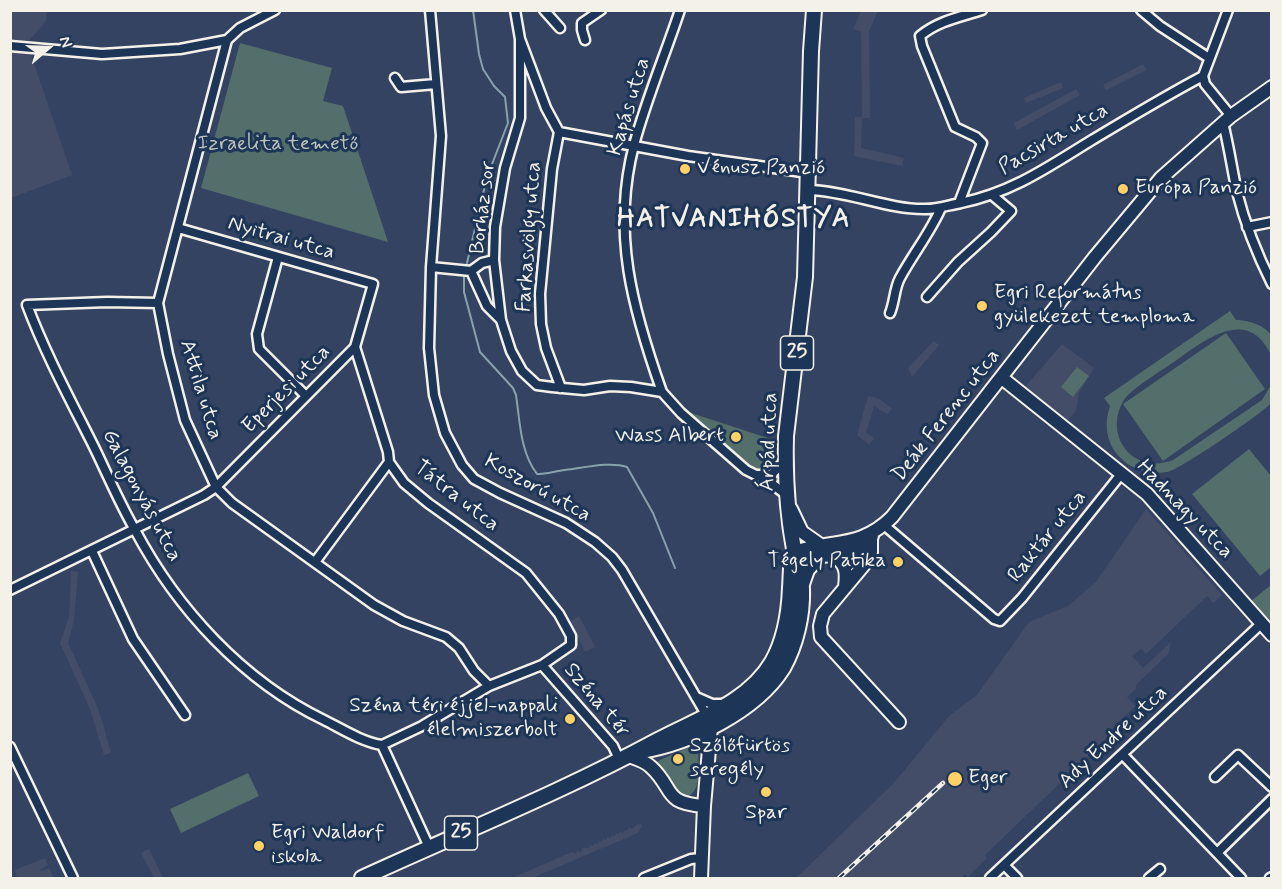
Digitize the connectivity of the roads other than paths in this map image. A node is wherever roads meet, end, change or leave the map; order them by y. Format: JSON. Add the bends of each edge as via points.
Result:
{"nodes":[{"id":1,"x":275,"y":10,"type":"edge"},
{"id":2,"x":430,"y":10,"type":"edge"},
{"id":3,"x":515,"y":10,"type":"edge"},
{"id":4,"x":544,"y":10,"type":"edge"},
{"id":5,"x":602,"y":10,"type":"edge"},
{"id":6,"x":680,"y":10,"type":"edge"},
{"id":7,"x":814,"y":10,"type":"edge"},
{"id":8,"x":982,"y":10,"type":"edge"},
{"id":9,"x":1141,"y":10,"type":"edge"},
{"id":10,"x":1228,"y":10,"type":"edge"},
{"id":11,"x":560,"y":28,"type":"dead end"},
{"id":12,"x":520,"y":39,"type":"junction"},
{"id":13,"x":227,"y":40,"type":"junction"},
{"id":14,"x":585,"y":40,"type":"dead end"},
{"id":15,"x":10,"y":46,"type":"edge"},
{"id":16,"x":1209,"y":58,"type":"junction"},
{"id":17,"x":1203,"y":76,"type":"junction"},
{"id":18,"x":395,"y":78,"type":"dead end"},
{"id":19,"x":436,"y":84,"type":"junction"},
{"id":20,"x":1272,"y":87,"type":"edge"},
{"id":21,"x":1227,"y":120,"type":"junction"},
{"id":22,"x":559,"y":132,"type":"junction"},
{"id":23,"x":634,"y":146,"type":"junction"},
{"id":24,"x":808,"y":173,"type":"junction"},
{"id":25,"x":809,"y":190,"type":"junction"},
{"id":26,"x":992,"y":195,"type":"junction"},
{"id":27,"x":959,"y":203,"type":"junction"},
{"id":28,"x":940,"y":208,"type":"junction"},
{"id":29,"x":1272,"y":222,"type":"edge"},
{"id":30,"x":1247,"y":227,"type":"junction"},
{"id":31,"x":178,"y":228,"type":"junction"},
{"id":32,"x":278,"y":257,"type":"junction"},
{"id":33,"x":494,"y":260,"type":"junction"},
{"id":34,"x":431,"y":267,"type":"junction"},
{"id":35,"x":471,"y":271,"type":"junction"},
{"id":36,"x":1272,"y":284,"type":"edge"},
{"id":37,"x":927,"y":297,"type":"dead end"},
{"id":38,"x":158,"y":303,"type":"junction"},
{"id":39,"x":890,"y":313,"type":"dead end"},
{"id":40,"x":501,"y":320,"type":"junction"},
{"id":41,"x":355,"y":347,"type":"junction"},
{"id":42,"x":1002,"y":378,"type":"junction"},
{"id":43,"x":561,"y":388,"type":"junction"},
{"id":44,"x":662,"y":392,"type":"junction"},
{"id":45,"x":306,"y":396,"type":"junction"},
{"id":46,"x":786,"y":461,"type":"junction"},
{"id":47,"x":389,"y":462,"type":"junction"},
{"id":48,"x":1122,"y":473,"type":"junction"},
{"id":49,"x":756,"y":475,"type":"junction"},
{"id":50,"x":216,"y":487,"type":"junction"},
{"id":51,"x":788,"y":501,"type":"junction"},
{"id":52,"x":884,"y":525,"type":"junction"},
{"id":53,"x":135,"y":531,"type":"junction"},
{"id":54,"x":870,"y":536,"type":"junction"},
{"id":55,"x":852,"y":546,"type":"junction"},
{"id":56,"x":92,"y":551,"type":"junction"},
{"id":57,"x":794,"y":552,"type":"junction"},
{"id":58,"x":821,"y":552,"type":"junction"},
{"id":59,"x":833,"y":555,"type":"junction"},
{"id":60,"x":315,"y":562,"type":"junction"},
{"id":61,"x":857,"y":572,"type":"junction"},
{"id":62,"x":802,"y":587,"type":"junction"},
{"id":63,"x":844,"y":587,"type":"junction"},
{"id":64,"x":10,"y":590,"type":"edge"},
{"id":65,"x":1262,"y":623,"type":"junction"},
{"id":66,"x":1272,"y":635,"type":"edge"},
{"id":67,"x":571,"y":645,"type":"joint"},
{"id":68,"x":542,"y":665,"type":"junction"},
{"id":69,"x":489,"y":686,"type":"junction"},
{"id":70,"x":696,"y":697,"type":"junction"},
{"id":71,"x":729,"y":703,"type":"junction"},
{"id":72,"x":185,"y":715,"type":"dead end"},
{"id":73,"x":709,"y":722,"type":"junction"},
{"id":74,"x":900,"y":722,"type":"dead end"},
{"id":75,"x":382,"y":745,"type":"junction"},
{"id":76,"x":10,"y":747,"type":"edge"},
{"id":77,"x":656,"y":748,"type":"junction"},
{"id":78,"x":1123,"y":755,"type":"junction"},
{"id":79,"x":630,"y":756,"type":"junction"},
{"id":80,"x":652,"y":768,"type":"junction"},
{"id":81,"x":1215,"y":777,"type":"dead end"},
{"id":82,"x":1272,"y":787,"type":"edge"},
{"id":83,"x":1272,"y":799,"type":"edge"},
{"id":84,"x":704,"y":806,"type":"junction"},
{"id":85,"x":429,"y":847,"type":"junction"},
{"id":86,"x":1216,"y":853,"type":"junction"},
{"id":87,"x":702,"y":858,"type":"junction"},
{"id":88,"x":1004,"y":865,"type":"junction"},
{"id":89,"x":1160,"y":869,"type":"dead end"},
{"id":90,"x":73,"y":879,"type":"edge"},
{"id":91,"x":362,"y":879,"type":"edge"},
{"id":92,"x":644,"y":879,"type":"edge"},
{"id":93,"x":702,"y":879,"type":"edge"},
{"id":94,"x":990,"y":879,"type":"edge"},
{"id":95,"x":1017,"y":879,"type":"edge"},
{"id":96,"x":1149,"y":879,"type":"edge"},
{"id":97,"x":1241,"y":879,"type":"edge"}],
"edges":[{"from":1,"to":13,"type":"street","via":[[240,28]]},
{"from":2,"to":19,"type":"street","name":"Koszorú utca"},
{"from":3,"to":12,"type":"street"},
{"from":4,"to":11,"type":"street"},
{"from":5,"to":14,"type":"street","via":[[582,23]]},
{"from":6,"to":23,"type":"street","name":"Kapás utca"},
{"from":7,"to":24,"type":"main road","name":"Árpád utca","number":"25"},
{"from":8,"to":27,"type":"street","via":[[944,21],[920,36],[955,128],[982,143]]},
{"from":9,"to":16,"type":"street"},
{"from":10,"to":16,"type":"street"},
{"from":12,"to":22,"type":"street"},
{"from":12,"to":33,"type":"street","name":"Borház sor","via":[[520,118],[505,168]]},
{"from":13,"to":15,"type":"street","via":[[153,52],[102,54]]},
{"from":13,"to":31,"type":"street","name":"Attila utca"},
{"from":16,"to":17,"type":"street"},
{"from":17,"to":21,"type":"street"},
{"from":17,"to":26,"type":"street","name":"Pacsirta utca","via":[[1031,178]]},
{"from":18,"to":19,"type":"street","via":[[401,87]]},
{"from":19,"to":34,"type":"street","name":"Koszorú utca","via":[[441,136]]},
{"from":20,"to":21,"type":"street","name":"Deák Ferenc utca"},
{"from":21,"to":30,"type":"street","via":[[1237,191]]},
{"from":21,"to":42,"type":"street","name":"Deák Ferenc utca","via":[[1184,156],[1140,203]]},
{"from":22,"to":23,"type":"street"},
{"from":22,"to":43,"type":"street","name":"Farkasvölgy utca","via":[[540,294],[546,348]]},
{"from":23,"to":24,"type":"street"},
{"from":23,"to":44,"type":"street","name":"Kapás utca","via":[[625,235],[628,275],[643,339]]},
{"from":24,"to":25,"type":"main road","name":"Árpád utca","number":"25"},
{"from":25,"to":28,"type":"street","name":"Pacsirta utca","via":[[829,190],[923,209]]},
{"from":25,"to":46,"type":"main road","name":"Árpád utca","number":"25","via":[[805,277]]},
{"from":26,"to":27,"type":"street","name":"Pacsirta utca"},
{"from":26,"to":37,"type":"street","via":[[1011,211]]},
{"from":27,"to":28,"type":"street","name":"Pacsirta utca"},
{"from":28,"to":39,"type":"street","via":[[899,279]]},
{"from":29,"to":30,"type":"street"},
{"from":30,"to":36,"type":"street"},
{"from":31,"to":32,"type":"street","name":"Nyitrai utca"},
{"from":31,"to":38,"type":"street","name":"Attila utca"},
{"from":32,"to":41,"type":"street","name":"Nyitrai utca","via":[[374,284]]},
{"from":32,"to":45,"type":"street","via":[[257,334],[259,349]]},
{"from":33,"to":35,"type":"street"},
{"from":33,"to":40,"type":"street","name":"Borház sor"},
{"from":34,"to":35,"type":"street"},
{"from":34,"to":70,"type":"street","name":"Koszorú utca","via":[[429,348],[434,395],[445,433],[462,465],[474,479],[566,523],[612,557]]},
{"from":35,"to":40,"type":"street","via":[[487,306]]},
{"from":38,"to":50,"type":"street","name":"Attila utca","via":[[185,420]]},
{"from":38,"to":53,"type":"street","name":"Galagonyás utca","via":[[27,305]]},
{"from":40,"to":43,"type":"street","name":"Borház sor","via":[[522,372],[537,385]]},
{"from":41,"to":45,"type":"street","name":"Eperjesi utca"},
{"from":41,"to":47,"type":"street","name":"Tátra utca"},
{"from":42,"to":48,"type":"street","name":"Hadnagy utca"},
{"from":42,"to":52,"type":"street","name":"Deák Ferenc utca"},
{"from":43,"to":44,"type":"street","via":[[610,386]]},
{"from":44,"to":49,"type":"street","via":[[727,455]]},
{"from":45,"to":50,"type":"street","name":"Eperjesi utca"},
{"from":46,"to":49,"type":"street","via":[[771,475]]},
{"from":46,"to":51,"type":"main road","name":"Árpád utca","number":"25"},
{"from":47,"to":60,"type":"street"},
{"from":47,"to":67,"type":"street","name":"Tátra utca","via":[[404,483],[428,503],[526,573],[559,614],[571,636]]},
{"from":48,"to":52,"type":"street","name":"Raktár utca","via":[[1000,621]]},
{"from":48,"to":65,"type":"street","name":"Hadnagy utca","via":[[1163,511]]},
{"from":49,"to":51,"type":"street"},
{"from":50,"to":53,"type":"street","name":"Eperjesi utca"},
{"from":50,"to":60,"type":"street","name":"Attila utca","via":[[232,503]]},
{"from":51,"to":57,"type":"main road","name":"Árpád utca","number":"25"},
{"from":51,"to":58,"type":"street","via":[[802,532]]},
{"from":52,"to":54,"type":"street","name":"Deák Ferenc utca"},
{"from":53,"to":56,"type":"street","name":"Eperjesi utca"},
{"from":53,"to":75,"type":"street","name":"Galagonyás utca","via":[[185,605],[243,668],[311,714]]},
{"from":54,"to":55,"type":"street"},
{"from":54,"to":61,"type":"street","via":[[871,552]]},
{"from":55,"to":58,"type":"street"},
{"from":55,"to":59,"type":"street"},
{"from":55,"to":61,"type":"street","via":[[860,559]]},
{"from":56,"to":64,"type":"street","name":"Eperjesi utca"},
{"from":56,"to":72,"type":"street","via":[[132,639]]},
{"from":57,"to":58,"type":"street","via":[[808,547]]},
{"from":57,"to":62,"type":"main road","number":"25"},
{"from":57,"to":71,"type":"main road","number":"25","via":[[788,619],[781,642],[756,682]]},
{"from":58,"to":59,"type":"street"},
{"from":58,"to":62,"type":"street"},
{"from":59,"to":63,"type":"street","via":[[843,561],[847,572]]},
{"from":60,"to":69,"type":"street","name":"Attila utca","via":[[374,605],[446,637]]},
{"from":61,"to":63,"type":"street"},
{"from":62,"to":73,"type":"main road","number":"25","via":[[800,618],[783,667],[728,718]]},
{"from":63,"to":74,"type":"street","via":[[823,614],[821,637]]},
{"from":65,"to":66,"type":"street","name":"Hadnagy utca"},
{"from":65,"to":78,"type":"street","name":"Ady Endre utca"},
{"from":67,"to":68,"type":"street","name":"Széna tér"},
{"from":68,"to":69,"type":"street"},
{"from":68,"to":79,"type":"street","name":"Széna tér","via":[[613,746]]},
{"from":69,"to":75,"type":"street"},
{"from":70,"to":71,"type":"street","via":[[712,704]]},
{"from":70,"to":73,"type":"street","name":"Koszorú utca"},
{"from":71,"to":73,"type":"main road","number":"25"},
{"from":73,"to":77,"type":"main road","number":"25"},
{"from":73,"to":79,"type":"main road","number":"25"},
{"from":73,"to":84,"type":"street"},
{"from":75,"to":85,"type":"street"},
{"from":76,"to":90,"type":"street"},
{"from":77,"to":79,"type":"main road","number":"25"},
{"from":77,"to":80,"type":"street","via":[[650,760]]},
{"from":78,"to":86,"type":"street"},
{"from":78,"to":88,"type":"street","name":"Ady Endre utca"},
{"from":79,"to":80,"type":"street"},
{"from":79,"to":85,"type":"main road","number":"25"},
{"from":80,"to":84,"type":"street","via":[[672,797],[687,805]]},
{"from":81,"to":82,"type":"street","via":[[1238,755]]},
{"from":83,"to":86,"type":"street"},
{"from":84,"to":87,"type":"street"},
{"from":85,"to":91,"type":"main road","number":"25"},
{"from":86,"to":97,"type":"street"},
{"from":87,"to":92,"type":"street"},
{"from":87,"to":93,"type":"street"},
{"from":88,"to":94,"type":"street","name":"Ady Endre utca"},
{"from":88,"to":95,"type":"street"},
{"from":89,"to":96,"type":"street"}]}
